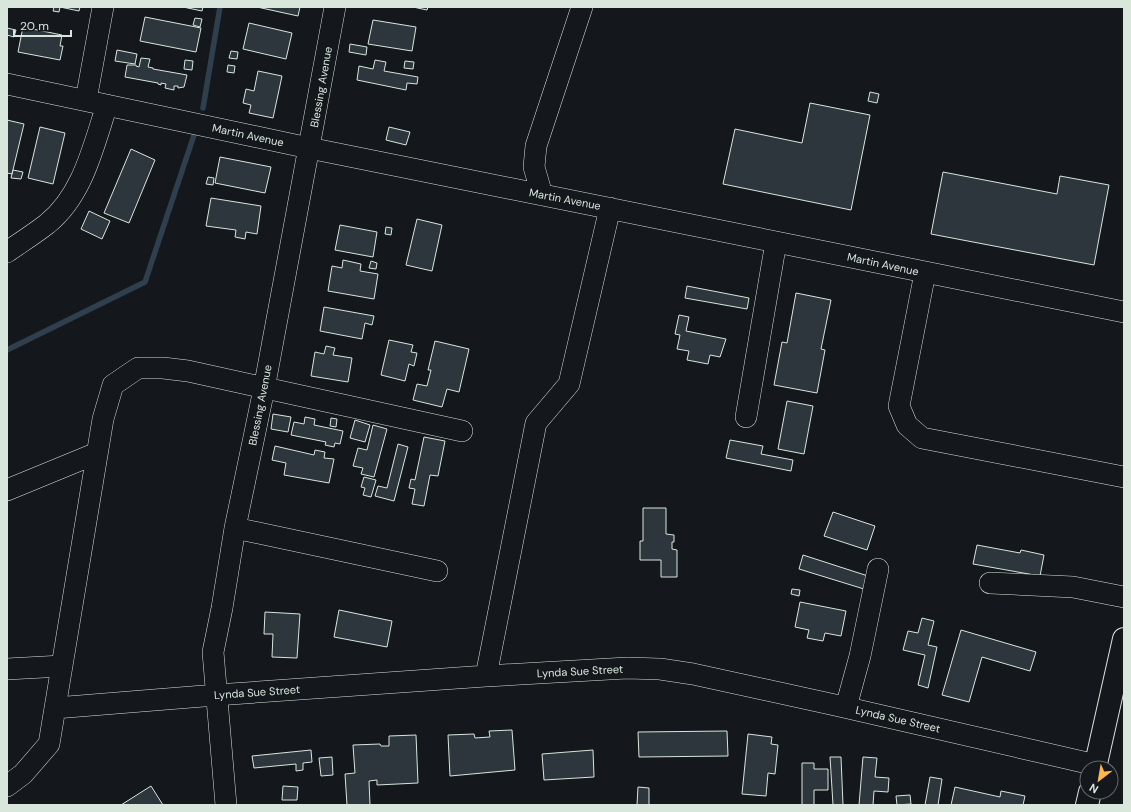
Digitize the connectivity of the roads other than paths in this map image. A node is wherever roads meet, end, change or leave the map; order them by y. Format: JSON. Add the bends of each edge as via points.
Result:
{"nodes":[{"id":1,"x":103,"y":7,"type":"edge"},
{"id":2,"x":335,"y":7,"type":"edge"},
{"id":3,"x":582,"y":7,"type":"edge"},
{"id":4,"x":7,"y":84,"type":"edge"},
{"id":5,"x":86,"y":100,"type":"junction"},
{"id":6,"x":106,"y":105,"type":"junction"},
{"id":7,"x":310,"y":148,"type":"junction"},
{"id":8,"x":542,"y":195,"type":"junction"},
{"id":9,"x":610,"y":208,"type":"junction"},
{"id":10,"x":776,"y":242,"type":"junction"},
{"id":11,"x":7,"y":252,"type":"edge"},
{"id":12,"x":924,"y":273,"type":"junction"},
{"id":13,"x":1124,"y":312,"type":"edge"},
{"id":14,"x":264,"y":389,"type":"junction"},
{"id":15,"x":746,"y":416,"type":"dead end"},
{"id":16,"x":462,"y":432,"type":"dead end"},
{"id":17,"x":97,"y":453,"type":"junction"},
{"id":18,"x":1124,"y":477,"type":"edge"},
{"id":19,"x":7,"y":490,"type":"edge"},
{"id":20,"x":235,"y":528,"type":"junction"},
{"id":21,"x":878,"y":569,"type":"dead end"},
{"id":22,"x":437,"y":571,"type":"dead end"},
{"id":23,"x":990,"y":583,"type":"dead end"},
{"id":24,"x":1124,"y":597,"type":"edge"},
{"id":25,"x":1124,"y":639,"type":"edge"},
{"id":26,"x":62,"y":666,"type":"junction"},
{"id":27,"x":7,"y":669,"type":"edge"},
{"id":28,"x":486,"y":676,"type":"junction"},
{"id":29,"x":216,"y":695,"type":"junction"},
{"id":30,"x":846,"y":707,"type":"junction"},
{"id":31,"x":55,"y":708,"type":"junction"},
{"id":32,"x":1096,"y":760,"type":"edge"},
{"id":33,"x":1079,"y":762,"type":"edge"},
{"id":34,"x":7,"y":786,"type":"edge"},
{"id":35,"x":226,"y":805,"type":"edge"}],
"edges":[{"from":1,"to":5,"type":"street"},
{"from":2,"to":7,"type":"street","name":"Blessing Avenue"},
{"from":3,"to":8,"type":"street","via":[[536,146],[534,167]]},
{"from":4,"to":5,"type":"street","name":"Martin Avenue"},
{"from":5,"to":6,"type":"street","name":"Martin Avenue"},
{"from":6,"to":7,"type":"street","name":"Martin Avenue"},
{"from":6,"to":11,"type":"street","via":[[87,168],[68,201],[48,223]]},
{"from":7,"to":8,"type":"street","name":"Martin Avenue"},
{"from":7,"to":14,"type":"street","name":"Blessing Avenue"},
{"from":8,"to":9,"type":"street","name":"Martin Avenue"},
{"from":9,"to":10,"type":"street","name":"Martin Avenue"},
{"from":9,"to":28,"type":"street","via":[[569,384],[536,423]]},
{"from":10,"to":12,"type":"street","name":"Martin Avenue"},
{"from":10,"to":15,"type":"street"},
{"from":12,"to":13,"type":"street","name":"Martin Avenue"},
{"from":12,"to":18,"type":"street","via":[[899,406],[907,425],[922,438]]},
{"from":14,"to":16,"type":"street"},
{"from":14,"to":17,"type":"street","via":[[188,371],[138,368],[113,385]]},
{"from":14,"to":20,"type":"street","name":"Blessing Avenue"},
{"from":17,"to":19,"type":"street"},
{"from":17,"to":26,"type":"street"},
{"from":20,"to":22,"type":"street"},
{"from":20,"to":29,"type":"street","name":"Blessing Avenue","via":[[213,652]]},
{"from":21,"to":30,"type":"street","via":[[860,656]]},
{"from":23,"to":24,"type":"street","via":[[1073,587]]},
{"from":25,"to":32,"type":"main road"},
{"from":26,"to":27,"type":"street"},
{"from":26,"to":31,"type":"street"},
{"from":28,"to":29,"type":"street","name":"Lynda Sue Street"},
{"from":28,"to":30,"type":"street","name":"Lynda Sue Street","via":[[627,668],[660,669]]},
{"from":29,"to":31,"type":"street","name":"Lynda Sue Street"},
{"from":29,"to":35,"type":"street","name":"Blessing Avenue"},
{"from":30,"to":33,"type":"street","name":"Lynda Sue Street"},
{"from":31,"to":34,"type":"street","via":[[49,744],[22,774]]}]}
